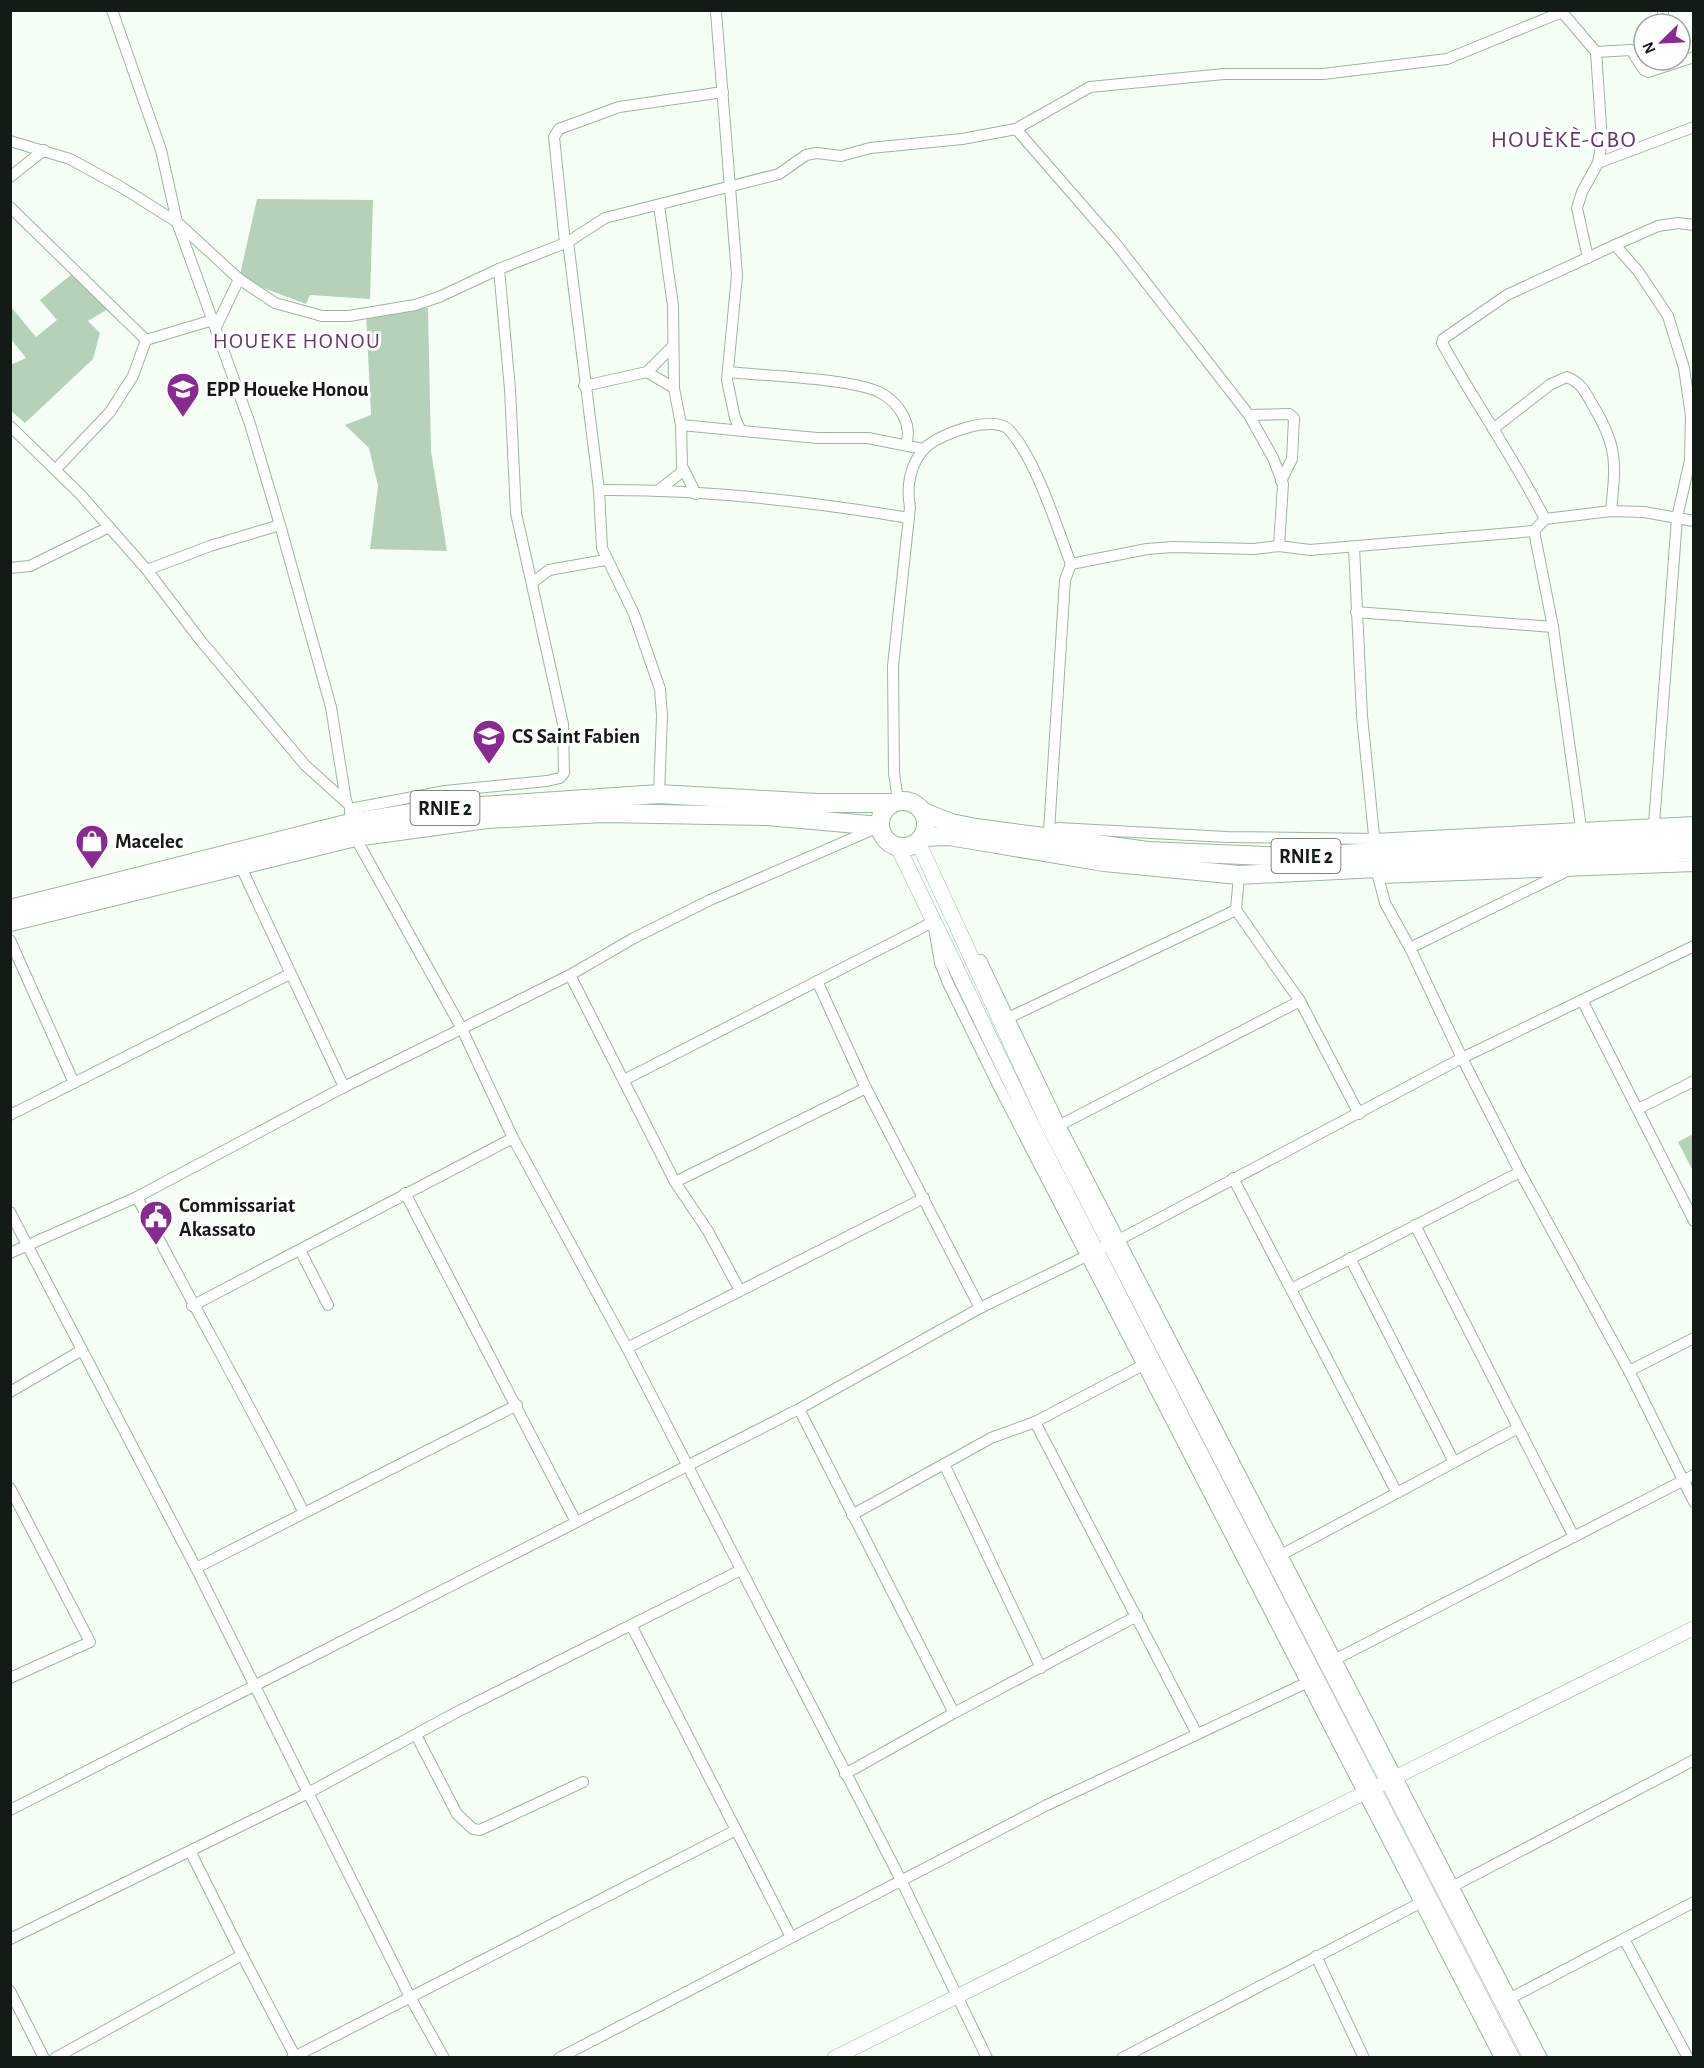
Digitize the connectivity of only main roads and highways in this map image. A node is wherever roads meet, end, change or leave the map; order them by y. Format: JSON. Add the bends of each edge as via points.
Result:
{"nodes":[{"id":1,"x":894,"y":802,"type":"junction"},
{"id":2,"x":923,"y":812,"type":"junction"},
{"id":3,"x":350,"y":817,"type":"junction"},
{"id":4,"x":880,"y":826,"type":"junction"},
{"id":5,"x":1694,"y":835,"type":"edge"},
{"id":6,"x":920,"y":839,"type":"junction"},
{"id":7,"x":898,"y":847,"type":"junction"},
{"id":8,"x":1694,"y":852,"type":"edge"},
{"id":9,"x":1376,"y":859,"type":"junction"},
{"id":10,"x":10,"y":909,"type":"edge"},
{"id":11,"x":10,"y":922,"type":"edge"},
{"id":12,"x":1512,"y":2058,"type":"edge"},
{"id":13,"x":1531,"y":2058,"type":"edge"}],
"edges":[{"from":1,"to":2,"type":"highway","name":"RNIE 2","number":"RNIE 2","via":[[908,801]]},
{"from":1,"to":3,"type":"highway","name":"RNIE 2","number":"RNIE 2","via":[[817,803],[659,794]]},
{"from":1,"to":4,"type":"highway","via":[[880,817]]},
{"from":2,"to":6,"type":"highway","via":[[927,824]]},
{"from":2,"to":9,"type":"highway","name":"RNIE 2","number":"RNIE 2","via":[[951,823],[1148,851]]},
{"from":3,"to":4,"type":"highway","name":"RNIE 2","number":"RNIE 2","via":[[487,819],[604,813],[767,816]]},
{"from":3,"to":10,"type":"highway","name":"RNIE 2","number":"RNIE 2"},
{"from":3,"to":11,"type":"highway","name":"RNIE 2","number":"RNIE 2","via":[[240,865]]},
{"from":4,"to":7,"type":"highway","via":[[885,839]]},
{"from":5,"to":9,"type":"highway","name":"RNIE 2","number":"RNIE 2","via":[[1582,834]]},
{"from":6,"to":7,"type":"highway","name":"RNIE 2","number":"RNIE 2","via":[[905,848]]},
{"from":6,"to":9,"type":"highway","name":"RNIE 2","number":"RNIE 2","via":[[949,836],[1104,862],[1239,875]]},
{"from":6,"to":13,"type":"main road","via":[[950,914],[1049,1126],[1115,1241],[1450,1888]]},
{"from":7,"to":12,"type":"main road","via":[[1092,1253],[1368,1790]]},
{"from":8,"to":9,"type":"highway","name":"RNIE 2","number":"RNIE 2"}]}
